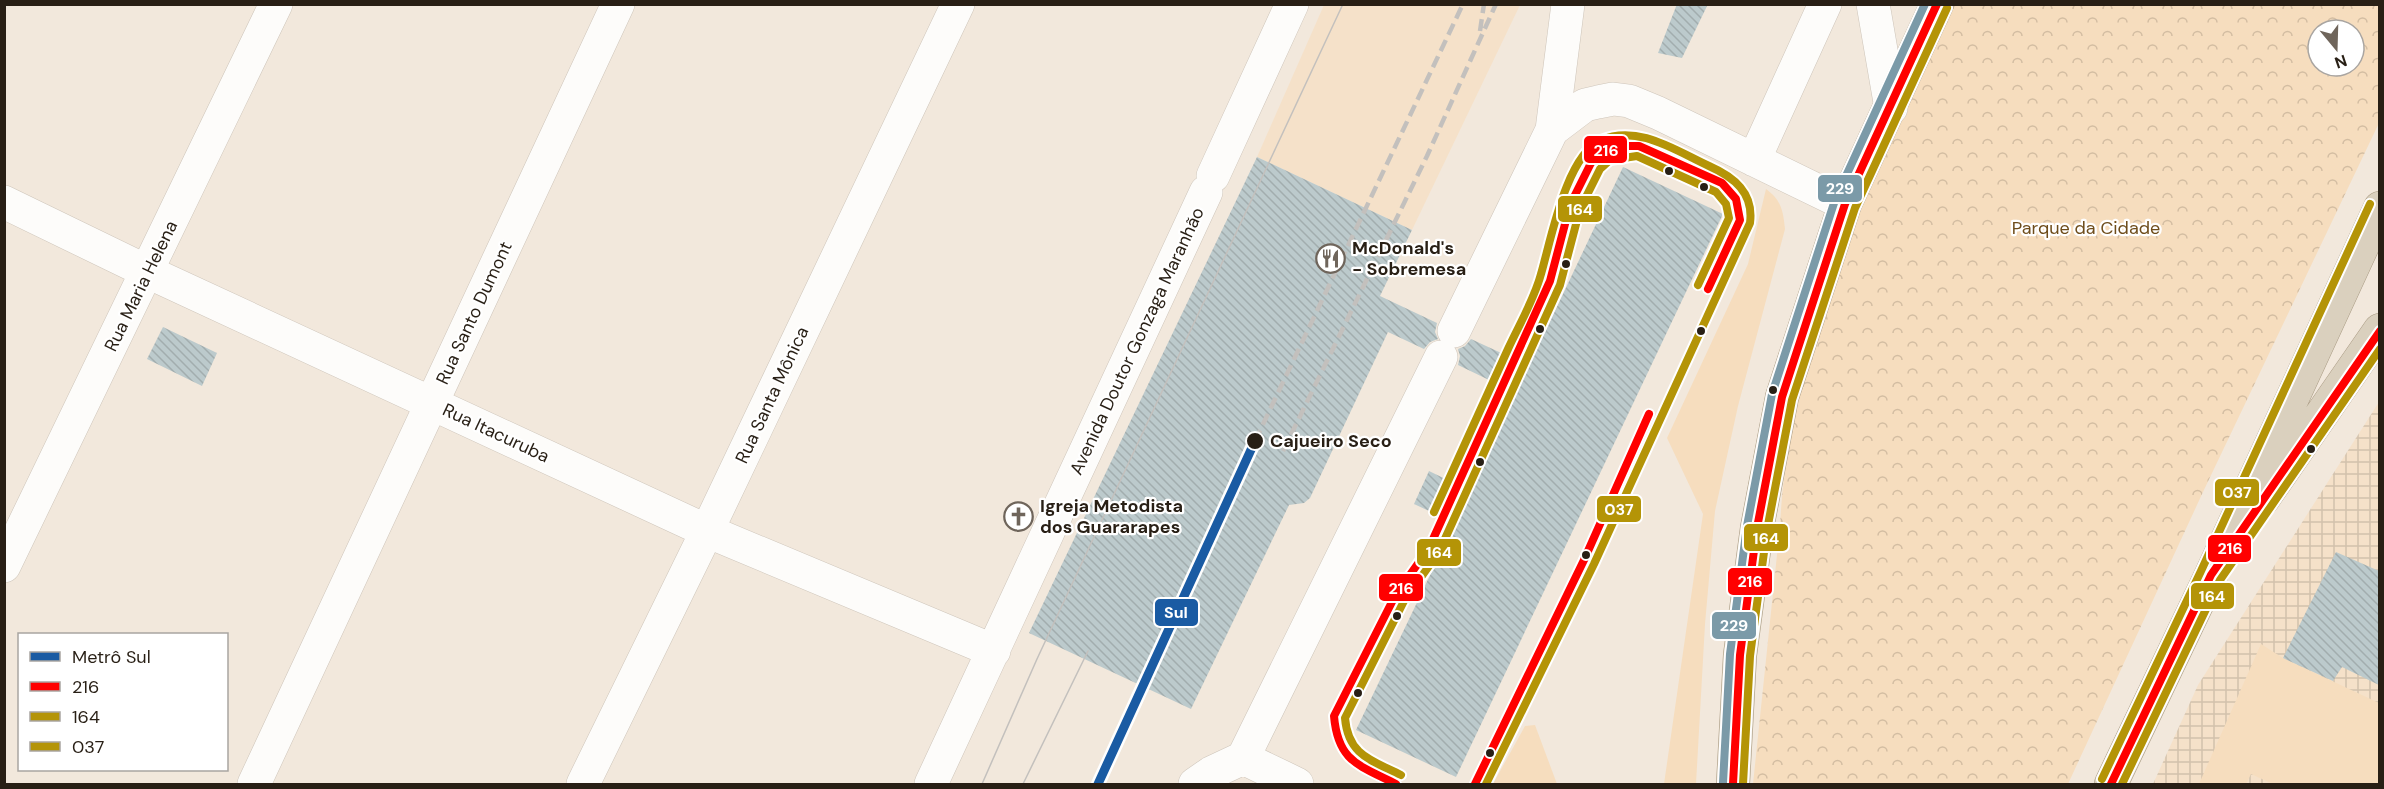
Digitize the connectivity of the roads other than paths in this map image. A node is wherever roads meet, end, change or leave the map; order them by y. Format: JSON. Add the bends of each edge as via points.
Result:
{"nodes":[{"id":1,"x":276,"y":4,"type":"edge"},
{"id":2,"x":618,"y":4,"type":"edge"},
{"id":3,"x":958,"y":4,"type":"edge"},
{"id":4,"x":1292,"y":4,"type":"edge"},
{"id":5,"x":1568,"y":4,"type":"edge"},
{"id":6,"x":1825,"y":4,"type":"edge"},
{"id":7,"x":1873,"y":4,"type":"edge"},
{"id":8,"x":1937,"y":4,"type":"edge"},
{"id":9,"x":1891,"y":108,"type":"junction"},
{"id":10,"x":1552,"y":130,"type":"junction"},
{"id":11,"x":1754,"y":160,"type":"junction"},
{"id":12,"x":4,"y":202,"type":"edge"},
{"id":13,"x":1845,"y":204,"type":"junction"},
{"id":14,"x":2379,"y":208,"type":"edge"},
{"id":15,"x":148,"y":272,"type":"junction"},
{"id":16,"x":2379,"y":330,"type":"edge"},
{"id":17,"x":432,"y":403,"type":"junction"},
{"id":18,"x":707,"y":531,"type":"junction"},
{"id":19,"x":4,"y":566,"type":"edge"},
{"id":20,"x":2211,"y":575,"type":"junction"},
{"id":21,"x":994,"y":651,"type":"junction"},
{"id":22,"x":1243,"y":758,"type":"junction"},
{"id":23,"x":254,"y":784,"type":"edge"},
{"id":24,"x":583,"y":784,"type":"edge"},
{"id":25,"x":931,"y":784,"type":"edge"},
{"id":26,"x":1195,"y":784,"type":"edge"},
{"id":27,"x":1297,"y":784,"type":"edge"},
{"id":28,"x":1733,"y":784,"type":"edge"},
{"id":29,"x":2111,"y":784,"type":"edge"}],
"edges":[{"from":1,"to":15,"type":"street","name":"Rua Maria Helena"},
{"from":2,"to":17,"type":"street","name":"Rua Santo Dumont"},
{"from":3,"to":18,"type":"street","name":"Rua Santa Mônica"},
{"from":4,"to":21,"type":"street","name":"Avenida Doutor Gonzaga Maranhão"},
{"from":5,"to":10,"type":"street"},
{"from":6,"to":11,"type":"street"},
{"from":7,"to":9,"type":"street"},
{"from":8,"to":9,"type":"highway"},
{"from":9,"to":13,"type":"highway"},
{"from":10,"to":11,"type":"street","via":[[1585,105],[1613,99],[1629,101]]},
{"from":10,"to":22,"type":"street"},
{"from":11,"to":13,"type":"street"},
{"from":12,"to":15,"type":"street","name":"Rua Itacuruba"},
{"from":13,"to":28,"type":"highway","via":[[1782,397],[1757,528],[1740,655]]},
{"from":14,"to":20,"type":"highway"},
{"from":15,"to":17,"type":"street","name":"Rua Itacuruba"},
{"from":15,"to":19,"type":"street","name":"Rua Maria Helena"},
{"from":16,"to":20,"type":"highway"},
{"from":17,"to":18,"type":"street","name":"Rua Itacuruba"},
{"from":17,"to":23,"type":"street","name":"Rua Santo Dumont"},
{"from":18,"to":21,"type":"street","name":"Rua Itacuruba"},
{"from":18,"to":24,"type":"street","name":"Rua Santa Mônica"},
{"from":20,"to":29,"type":"highway"},
{"from":21,"to":25,"type":"street","name":"Avenida Doutor Gonzaga Maranhão"},
{"from":22,"to":26,"type":"street"},
{"from":22,"to":27,"type":"street"}]}
